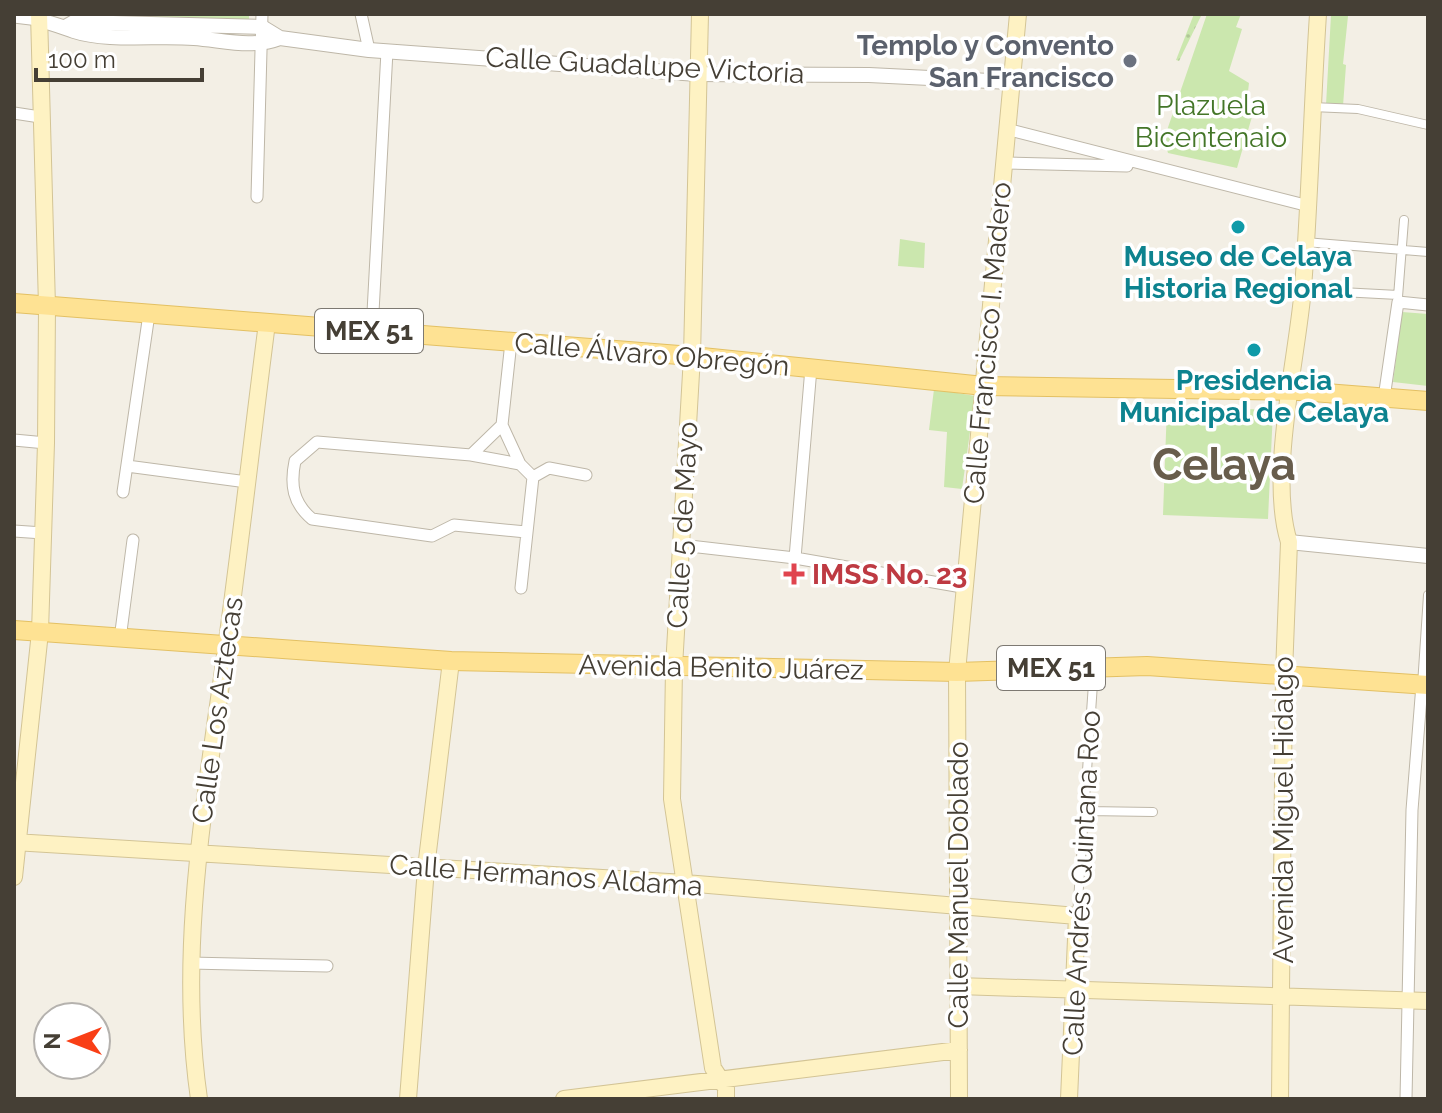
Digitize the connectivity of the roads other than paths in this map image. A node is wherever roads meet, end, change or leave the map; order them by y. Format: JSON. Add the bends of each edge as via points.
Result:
{"nodes":[{"id":1,"x":361,"y":14,"type":"edge"},
{"id":2,"x":700,"y":14,"type":"edge"},
{"id":3,"x":1018,"y":14,"type":"edge"},
{"id":4,"x":1318,"y":14,"type":"edge"},
{"id":5,"x":14,"y":17,"type":"edge"},
{"id":6,"x":39,"y":17,"type":"edge"},
{"id":7,"x":262,"y":21,"type":"edge"},
{"id":8,"x":67,"y":26,"type":"junction"},
{"id":9,"x":280,"y":38,"type":"junction"},
{"id":10,"x":261,"y":45,"type":"junction"},
{"id":11,"x":369,"y":50,"type":"junction"},
{"id":12,"x":387,"y":51,"type":"junction"},
{"id":13,"x":697,"y":74,"type":"junction"},
{"id":14,"x":1010,"y":82,"type":"junction"},
{"id":15,"x":1312,"y":107,"type":"junction"},
{"id":16,"x":14,"y":113,"type":"edge"},
{"id":17,"x":40,"y":117,"type":"junction"},
{"id":18,"x":1428,"y":125,"type":"edge"},
{"id":19,"x":1006,"y":129,"type":"junction"},
{"id":20,"x":1003,"y":163,"type":"junction"},
{"id":21,"x":1146,"y":167,"type":"junction"},
{"id":22,"x":257,"y":197,"type":"dead end"},
{"id":23,"x":1309,"y":206,"type":"junction"},
{"id":24,"x":1404,"y":220,"type":"dead end"},
{"id":25,"x":1305,"y":242,"type":"junction"},
{"id":26,"x":1403,"y":249,"type":"junction"},
{"id":27,"x":1428,"y":252,"type":"edge"},
{"id":28,"x":1303,"y":290,"type":"junction"},
{"id":29,"x":1398,"y":298,"type":"junction"},
{"id":30,"x":14,"y":303,"type":"edge"},
{"id":31,"x":1428,"y":305,"type":"edge"},
{"id":32,"x":47,"y":306,"type":"junction"},
{"id":33,"x":149,"y":314,"type":"junction"},
{"id":34,"x":267,"y":323,"type":"junction"},
{"id":35,"x":372,"y":331,"type":"junction"},
{"id":36,"x":511,"y":342,"type":"junction"},
{"id":37,"x":692,"y":356,"type":"junction"},
{"id":38,"x":811,"y":368,"type":"junction"},
{"id":39,"x":984,"y":386,"type":"junction"},
{"id":40,"x":1289,"y":392,"type":"junction"},
{"id":41,"x":1384,"y":398,"type":"junction"},
{"id":42,"x":1428,"y":401,"type":"edge"},
{"id":43,"x":502,"y":425,"type":"junction"},
{"id":44,"x":14,"y":440,"type":"edge"},
{"id":45,"x":46,"y":443,"type":"junction"},
{"id":46,"x":471,"y":455,"type":"junction"},
{"id":47,"x":520,"y":464,"type":"junction"},
{"id":48,"x":127,"y":466,"type":"junction"},
{"id":49,"x":586,"y":475,"type":"dead end"},
{"id":50,"x":533,"y":477,"type":"junction"},
{"id":51,"x":247,"y":482,"type":"junction"},
{"id":52,"x":123,"y":492,"type":"dead end"},
{"id":53,"x":14,"y":531,"type":"edge"},
{"id":54,"x":526,"y":532,"type":"junction"},
{"id":55,"x":43,"y":533,"type":"junction"},
{"id":56,"x":133,"y":540,"type":"dead end"},
{"id":57,"x":1289,"y":542,"type":"junction"},
{"id":58,"x":681,"y":545,"type":"junction"},
{"id":59,"x":1428,"y":556,"type":"edge"},
{"id":60,"x":795,"y":558,"type":"junction"},
{"id":61,"x":962,"y":587,"type":"junction"},
{"id":62,"x":521,"y":588,"type":"dead end"},
{"id":63,"x":1428,"y":595,"type":"edge"},
{"id":64,"x":14,"y":630,"type":"edge"},
{"id":65,"x":40,"y":632,"type":"junction"},
{"id":66,"x":120,"y":639,"type":"junction"},
{"id":67,"x":226,"y":648,"type":"junction"},
{"id":68,"x":451,"y":661,"type":"junction"},
{"id":69,"x":674,"y":667,"type":"junction"},
{"id":70,"x":1094,"y":667,"type":"junction"},
{"id":71,"x":957,"y":672,"type":"junction"},
{"id":72,"x":1284,"y":673,"type":"junction"},
{"id":73,"x":1425,"y":685,"type":"edge"},
{"id":74,"x":21,"y":750,"type":"edge"},
{"id":75,"x":1412,"y":810,"type":"junction"},
{"id":76,"x":1428,"y":810,"type":"edge"},
{"id":77,"x":1087,"y":811,"type":"junction"},
{"id":78,"x":1153,"y":812,"type":"dead end"},
{"id":79,"x":16,"y":842,"type":"edge"},
{"id":80,"x":197,"y":852,"type":"junction"},
{"id":81,"x":426,"y":868,"type":"junction"},
{"id":82,"x":14,"y":877,"type":"edge"},
{"id":83,"x":685,"y":883,"type":"junction"},
{"id":84,"x":960,"y":906,"type":"junction"},
{"id":85,"x":1077,"y":916,"type":"junction"},
{"id":86,"x":190,"y":963,"type":"junction"},
{"id":87,"x":327,"y":966,"type":"dead end"},
{"id":88,"x":958,"y":986,"type":"junction"},
{"id":89,"x":1073,"y":987,"type":"junction"},
{"id":90,"x":1282,"y":994,"type":"junction"},
{"id":91,"x":1408,"y":1001,"type":"junction"},
{"id":92,"x":1428,"y":1001,"type":"edge"},
{"id":93,"x":959,"y":1050,"type":"junction"},
{"id":94,"x":720,"y":1079,"type":"junction"},
{"id":95,"x":199,"y":1099,"type":"edge"},
{"id":96,"x":408,"y":1099,"type":"edge"},
{"id":97,"x":564,"y":1099,"type":"edge"},
{"id":98,"x":726,"y":1099,"type":"edge"},
{"id":99,"x":959,"y":1099,"type":"edge"},
{"id":100,"x":1069,"y":1099,"type":"edge"},
{"id":101,"x":1280,"y":1099,"type":"edge"},
{"id":102,"x":1406,"y":1099,"type":"edge"}],
"edges":[{"from":1,"to":11,"type":"street"},
{"from":2,"to":13,"type":"main road","name":"Calle 5 de Mayo"},
{"from":3,"to":14,"type":"main road","name":"Calle Francisco I. Madero"},
{"from":4,"to":15,"type":"main road"},
{"from":5,"to":6,"type":"street"},
{"from":6,"to":8,"type":"street"},
{"from":6,"to":17,"type":"main road"},
{"from":7,"to":8,"type":"street","name":"Calle Guadalupe Victoria"},
{"from":7,"to":9,"type":"street","name":"Calle Guadalupe Victoria"},
{"from":7,"to":10,"type":"street"},
{"from":8,"to":10,"type":"street","name":"Calle Guadalupe Victoria","via":[[119,36]]},
{"from":9,"to":10,"type":"street","name":"Calle Guadalupe Victoria"},
{"from":9,"to":11,"type":"street","name":"Calle Guadalupe Victoria"},
{"from":10,"to":22,"type":"street"},
{"from":11,"to":12,"type":"street","name":"Calle Guadalupe Victoria"},
{"from":12,"to":13,"type":"street","name":"Calle Guadalupe Victoria"},
{"from":12,"to":35,"type":"street"},
{"from":13,"to":14,"type":"street","name":"Calle Guadalupe Victoria"},
{"from":13,"to":37,"type":"main road","name":"Calle 5 de Mayo"},
{"from":14,"to":19,"type":"main road","name":"Calle Francisco I. Madero"},
{"from":15,"to":18,"type":"street","via":[[1358,109]]},
{"from":15,"to":23,"type":"main road"},
{"from":16,"to":17,"type":"street"},
{"from":17,"to":32,"type":"main road"},
{"from":19,"to":20,"type":"main road","name":"Calle Francisco I. Madero"},
{"from":19,"to":21,"type":"street"},
{"from":20,"to":21,"type":"street"},
{"from":20,"to":39,"type":"main road","name":"Calle Francisco I. Madero"},
{"from":21,"to":23,"type":"street"},
{"from":23,"to":25,"type":"main road"},
{"from":24,"to":26,"type":"street"},
{"from":25,"to":26,"type":"street"},
{"from":25,"to":28,"type":"main road"},
{"from":26,"to":27,"type":"street"},
{"from":26,"to":29,"type":"street"},
{"from":28,"to":29,"type":"street"},
{"from":28,"to":40,"type":"main road"},
{"from":29,"to":31,"type":"street"},
{"from":29,"to":41,"type":"street"},
{"from":30,"to":32,"type":"main road","name":"Calle Álvaro Obregón","number":"MEX 51"},
{"from":32,"to":33,"type":"main road","name":"Calle Álvaro Obregón","number":"MEX 51"},
{"from":32,"to":45,"type":"main road"},
{"from":33,"to":34,"type":"main road","name":"Calle Álvaro Obregón","number":"MEX 51"},
{"from":33,"to":48,"type":"street"},
{"from":34,"to":35,"type":"main road","name":"Calle Álvaro Obregón","number":"MEX 51"},
{"from":34,"to":51,"type":"main road","name":"Calle Los Aztecas"},
{"from":35,"to":36,"type":"main road","name":"Calle Álvaro Obregón","number":"MEX 51"},
{"from":36,"to":37,"type":"main road","name":"Calle Álvaro Obregón","number":"MEX 51"},
{"from":36,"to":43,"type":"street"},
{"from":37,"to":38,"type":"main road","name":"Calle Álvaro Obregón","number":"MEX 51"},
{"from":37,"to":58,"type":"main road","name":"Calle 5 de Mayo"},
{"from":38,"to":39,"type":"main road","name":"Calle Álvaro Obregón","number":"MEX 51"},
{"from":38,"to":60,"type":"street"},
{"from":39,"to":40,"type":"main road","name":"Calle Álvaro Obregón","number":"MEX 51"},
{"from":39,"to":61,"type":"main road","name":"Calle Francisco I. Madero"},
{"from":40,"to":41,"type":"main road","number":"MEX 51"},
{"from":40,"to":57,"type":"main road","name":"Avenida Miguel Hidalgo","via":[[1282,522]]},
{"from":41,"to":42,"type":"main road","number":"MEX 51"},
{"from":43,"to":46,"type":"street"},
{"from":43,"to":47,"type":"street"},
{"from":44,"to":45,"type":"street"},
{"from":45,"to":55,"type":"main road"},
{"from":46,"to":47,"type":"street"},
{"from":46,"to":54,"type":"street","via":[[317,442],[295,461],[293,493],[312,519],[432,536],[454,525]]},
{"from":47,"to":50,"type":"street"},
{"from":48,"to":51,"type":"street"},
{"from":48,"to":52,"type":"street"},
{"from":49,"to":50,"type":"street","via":[[549,468]]},
{"from":50,"to":54,"type":"street"},
{"from":51,"to":67,"type":"main road","name":"Calle Los Aztecas"},
{"from":53,"to":55,"type":"street"},
{"from":54,"to":62,"type":"street"},
{"from":55,"to":65,"type":"main road"},
{"from":56,"to":66,"type":"street"},
{"from":57,"to":59,"type":"street"},
{"from":57,"to":72,"type":"main road","name":"Avenida Miguel Hidalgo"},
{"from":58,"to":60,"type":"street"},
{"from":58,"to":69,"type":"main road","name":"Calle 5 de Mayo"},
{"from":60,"to":61,"type":"street"},
{"from":61,"to":71,"type":"main road","name":"Calle Francisco I. Madero"},
{"from":63,"to":73,"type":"street"},
{"from":64,"to":65,"type":"main road","name":"Avenida Benito Juárez"},
{"from":65,"to":66,"type":"main road","name":"Avenida Benito Juárez"},
{"from":65,"to":74,"type":"main road"},
{"from":66,"to":67,"type":"main road","name":"Avenida Benito Juárez"},
{"from":67,"to":68,"type":"main road","name":"Avenida Benito Juárez"},
{"from":67,"to":80,"type":"main road","name":"Calle Los Aztecas"},
{"from":68,"to":69,"type":"main road","name":"Avenida Benito Juárez"},
{"from":68,"to":81,"type":"main road"},
{"from":69,"to":71,"type":"main road","name":"Avenida Benito Juárez","number":"MEX 51"},
{"from":69,"to":83,"type":"main road","name":"Calle 5 de Mayo","via":[[672,799]]},
{"from":70,"to":71,"type":"main road","name":"Avenida Benito Juárez","number":"MEX 51"},
{"from":70,"to":72,"type":"main road","name":"Avenida Benito Juárez","number":"MEX 51"},
{"from":70,"to":77,"type":"street","name":"Calle Andrés Quintana Roo"},
{"from":71,"to":84,"type":"main road","name":"Calle Manuel Doblado"},
{"from":72,"to":73,"type":"main road","name":"Avenida Benito Juárez","number":"MEX 51"},
{"from":72,"to":90,"type":"main road","name":"Avenida Miguel Hidalgo"},
{"from":73,"to":75,"type":"street"},
{"from":74,"to":79,"type":"main road"},
{"from":75,"to":76,"type":"street"},
{"from":75,"to":91,"type":"street"},
{"from":77,"to":78,"type":"street"},
{"from":77,"to":85,"type":"street","name":"Calle Andrés Quintana Roo"},
{"from":79,"to":80,"type":"main road","name":"Calle Hermanos Aldama"},
{"from":79,"to":82,"type":"main road"},
{"from":80,"to":81,"type":"main road","name":"Calle Hermanos Aldama"},
{"from":80,"to":86,"type":"main road","name":"Calle Los Aztecas"},
{"from":81,"to":83,"type":"main road","name":"Calle Hermanos Aldama"},
{"from":81,"to":96,"type":"main road"},
{"from":83,"to":84,"type":"main road","name":"Calle Hermanos Aldama"},
{"from":83,"to":94,"type":"main road","name":"Calle 5 de Mayo","via":[[713,1068]]},
{"from":84,"to":85,"type":"main road","name":"Calle Hermanos Aldama"},
{"from":84,"to":88,"type":"main road","name":"Calle Manuel Doblado"},
{"from":85,"to":89,"type":"main road","name":"Calle Andrés Quintana Roo"},
{"from":86,"to":87,"type":"street"},
{"from":86,"to":95,"type":"main road","name":"Calle Los Aztecas"},
{"from":88,"to":89,"type":"main road"},
{"from":88,"to":93,"type":"main road","name":"Calle Manuel Doblado"},
{"from":89,"to":90,"type":"main road"},
{"from":89,"to":100,"type":"main road","name":"Calle Andrés Quintana Roo"},
{"from":90,"to":91,"type":"main road"},
{"from":90,"to":101,"type":"main road","name":"Avenida Miguel Hidalgo"},
{"from":91,"to":92,"type":"main road"},
{"from":91,"to":102,"type":"street"},
{"from":93,"to":94,"type":"main road"},
{"from":93,"to":99,"type":"main road","name":"Calle Manuel Doblado"},
{"from":94,"to":97,"type":"main road"},
{"from":94,"to":98,"type":"main road","name":"Calle 5 de Mayo"}]}
